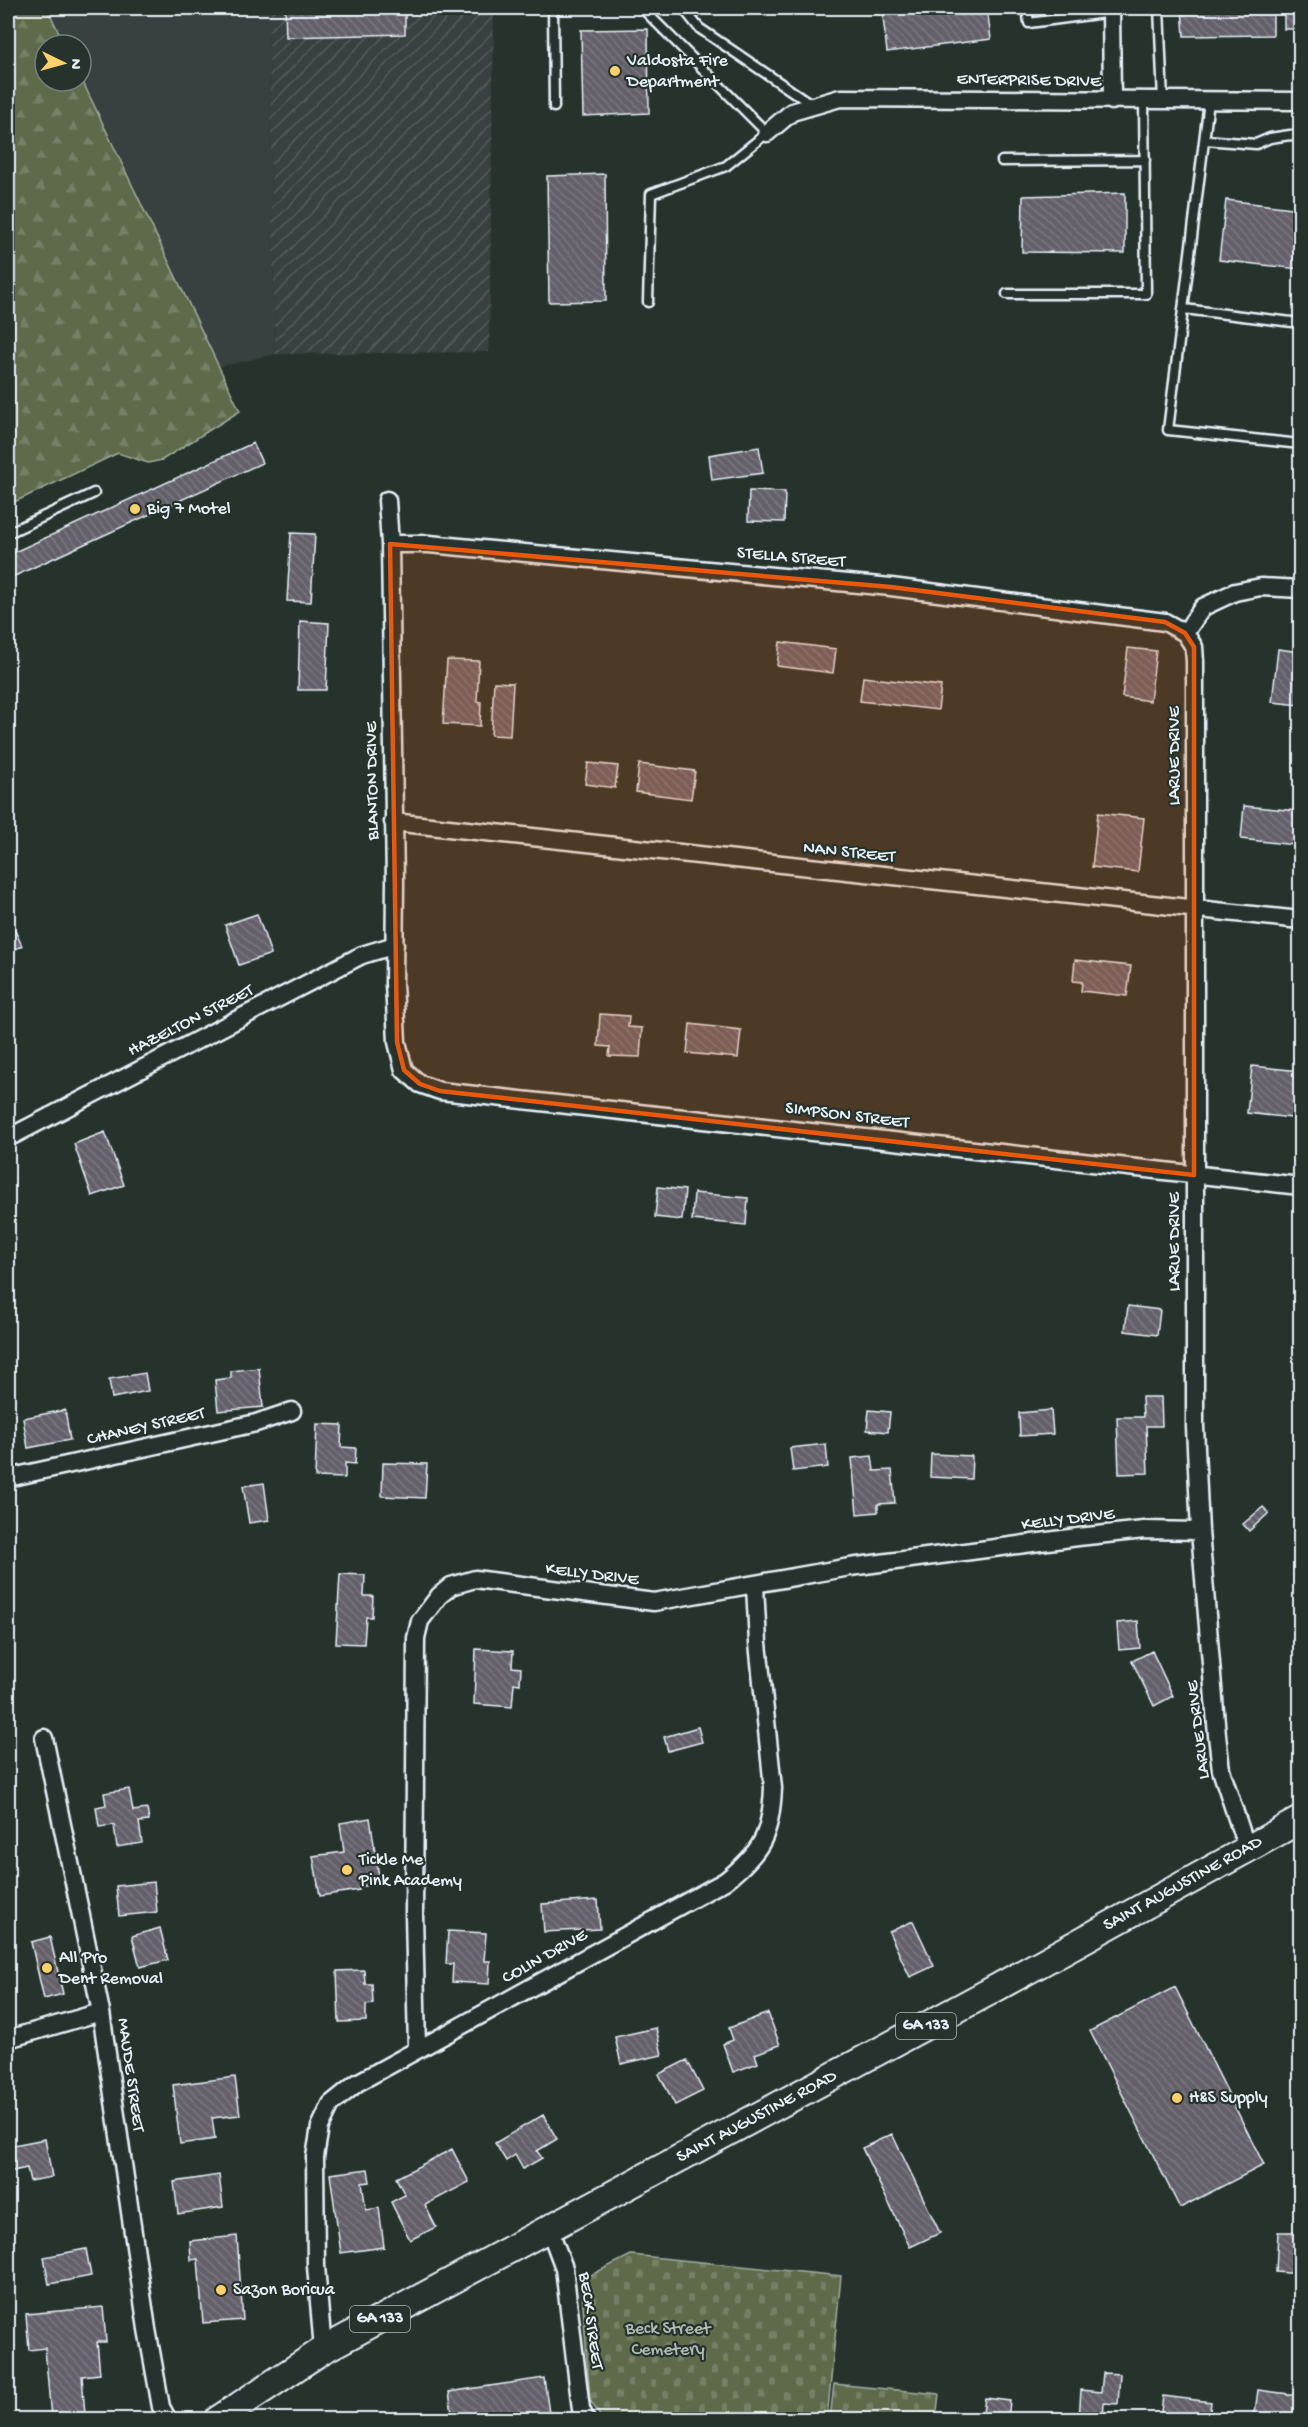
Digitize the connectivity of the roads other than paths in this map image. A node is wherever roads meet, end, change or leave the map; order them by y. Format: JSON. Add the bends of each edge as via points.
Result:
{"nodes":[{"id":1,"x":553,"y":8,"type":"edge"},
{"id":2,"x":642,"y":8,"type":"edge"},
{"id":3,"x":683,"y":8,"type":"edge"},
{"id":4,"x":1027,"y":8,"type":"edge"},
{"id":5,"x":1160,"y":8,"type":"edge"},
{"id":6,"x":1112,"y":10,"type":"edge"},
{"id":7,"x":1112,"y":101,"type":"junction"},
{"id":8,"x":1144,"y":101,"type":"junction"},
{"id":9,"x":1163,"y":101,"type":"junction"},
{"id":10,"x":1209,"y":101,"type":"junction"},
{"id":11,"x":1300,"y":101,"type":"edge"},
{"id":12,"x":814,"y":106,"type":"junction"},
{"id":13,"x":554,"y":107,"type":"dead end"},
{"id":14,"x":767,"y":133,"type":"junction"},
{"id":15,"x":1300,"y":137,"type":"edge"},
{"id":16,"x":1205,"y":140,"type":"junction"},
{"id":17,"x":1145,"y":160,"type":"junction"},
{"id":18,"x":1002,"y":161,"type":"dead end"},
{"id":19,"x":1007,"y":294,"type":"dead end"},
{"id":20,"x":648,"y":303,"type":"dead end"},
{"id":21,"x":1184,"y":309,"type":"junction"},
{"id":22,"x":1300,"y":323,"type":"edge"},
{"id":23,"x":1300,"y":444,"type":"edge"},
{"id":24,"x":94,"y":494,"type":"dead end"},
{"id":25,"x":387,"y":500,"type":"dead end"},
{"id":26,"x":8,"y":533,"type":"edge"},
{"id":27,"x":390,"y":544,"type":"junction"},
{"id":28,"x":1300,"y":589,"type":"edge"},
{"id":29,"x":1185,"y":633,"type":"junction"},
{"id":30,"x":393,"y":822,"type":"junction"},
{"id":31,"x":1194,"y":908,"type":"junction"},
{"id":32,"x":1300,"y":920,"type":"edge"},
{"id":33,"x":395,"y":945,"type":"junction"},
{"id":34,"x":402,"y":1060,"type":"joint"},
{"id":35,"x":8,"y":1138,"type":"edge"},
{"id":36,"x":1194,"y":1175,"type":"junction"},
{"id":37,"x":1300,"y":1186,"type":"edge"},
{"id":38,"x":292,"y":1411,"type":"dead end"},
{"id":39,"x":8,"y":1478,"type":"edge"},
{"id":40,"x":1200,"y":1531,"type":"junction"},
{"id":41,"x":755,"y":1586,"type":"junction"},
{"id":42,"x":44,"y":1738,"type":"dead end"},
{"id":43,"x":1300,"y":1820,"type":"edge"},
{"id":44,"x":1247,"y":1849,"type":"junction"},
{"id":45,"x":101,"y":2012,"type":"junction"},
{"id":46,"x":8,"y":2039,"type":"edge"},
{"id":47,"x":417,"y":2049,"type":"junction"},
{"id":48,"x":549,"y":2228,"type":"junction"},
{"id":49,"x":323,"y":2350,"type":"junction"},
{"id":50,"x":168,"y":2420,"type":"edge"},
{"id":51,"x":217,"y":2420,"type":"edge"},
{"id":52,"x":586,"y":2420,"type":"edge"}],
"edges":[{"from":1,"to":13,"type":"lane"},
{"from":2,"to":14,"type":"lane"},
{"from":3,"to":12,"type":"lane","via":[[699,28]]},
{"from":4,"to":6,"type":"lane","via":[[1029,23]]},
{"from":5,"to":9,"type":"lane"},
{"from":6,"to":7,"type":"street"},
{"from":7,"to":8,"type":"street","name":"ENTERPRISE DRIVE"},
{"from":7,"to":12,"type":"street","name":"ENTERPRISE DRIVE","via":[[840,98]]},
{"from":8,"to":9,"type":"street","name":"ENTERPRISE DRIVE"},
{"from":8,"to":17,"type":"lane"},
{"from":9,"to":10,"type":"street","name":"ENTERPRISE DRIVE"},
{"from":10,"to":11,"type":"street","name":"ENTERPRISE DRIVE"},
{"from":10,"to":16,"type":"lane"},
{"from":12,"to":14,"type":"street","name":"ENTERPRISE DRIVE","via":[[792,112]]},
{"from":14,"to":20,"type":"lane","via":[[726,166],[651,194]]},
{"from":15,"to":16,"type":"lane","via":[[1270,138],[1256,144]]},
{"from":16,"to":21,"type":"lane"},
{"from":17,"to":18,"type":"lane"},
{"from":17,"to":19,"type":"lane","via":[[1146,294]]},
{"from":21,"to":22,"type":"lane"},
{"from":21,"to":23,"type":"lane","via":[[1168,430]]},
{"from":24,"to":26,"type":"lane"},
{"from":25,"to":27,"type":"street","name":"BLANTON DRIVE"},
{"from":27,"to":29,"type":"street","name":"STELLA STREET","via":[[429,544],[891,587],[1165,622]]},
{"from":27,"to":30,"type":"street","name":"BLANTON DRIVE"},
{"from":28,"to":29,"type":"street","via":[[1261,587],[1235,592],[1203,607]]},
{"from":29,"to":31,"type":"street","name":"LARUE DRIVE","via":[[1194,647],[1195,662]]},
{"from":30,"to":31,"type":"street","name":"NAN STREET"},
{"from":30,"to":33,"type":"street","name":"BLANTON DRIVE"},
{"from":31,"to":32,"type":"street","name":"NAN STREET"},
{"from":31,"to":36,"type":"street","name":"LARUE DRIVE"},
{"from":33,"to":34,"type":"street","name":"BLANTON DRIVE","via":[[397,1042]]},
{"from":33,"to":35,"type":"street","name":"HAZELTON STREET","via":[[363,955]]},
{"from":34,"to":36,"type":"street","name":"SIMPSON STREET","via":[[404,1070],[420,1084],[440,1092]]},
{"from":36,"to":37,"type":"street","name":"SIMPSON STREET"},
{"from":36,"to":40,"type":"street","name":"LARUE DRIVE"},
{"from":38,"to":39,"type":"street","name":"CHANEY STREET","via":[[256,1423]]},
{"from":40,"to":41,"type":"street","name":"KELLY DRIVE","via":[[1144,1530],[1078,1537],[849,1567]]},
{"from":40,"to":44,"type":"street","name":"LARUE DRIVE","via":[[1221,1770]]},
{"from":41,"to":47,"type":"street","name":"COLIN DRIVE","via":[[773,1788],[768,1830],[758,1849],[725,1881]]},
{"from":41,"to":47,"type":"street","name":"KELLY DRIVE","via":[[654,1602],[475,1579],[451,1586],[420,1621],[416,1638],[414,1914]]},
{"from":42,"to":45,"type":"street","name":"MAUDE STREET"},
{"from":43,"to":44,"type":"main road","name":"SAINT AUGUSTINE ROAD","number":"GA 133"},
{"from":44,"to":48,"type":"main road","name":"SAINT AUGUSTINE ROAD","number":"GA 133"},
{"from":45,"to":46,"type":"street"},
{"from":45,"to":50,"type":"street","name":"MAUDE STREET","via":[[147,2329],[161,2407]]},
{"from":47,"to":49,"type":"street","name":"COLIN DRIVE","via":[[357,2083],[331,2104],[320,2127],[315,2157],[316,2266]]},
{"from":48,"to":49,"type":"main road","name":"SAINT AUGUSTINE ROAD","number":"GA 133"},
{"from":48,"to":52,"type":"street","name":"BECK STREET","via":[[564,2268],[581,2409]]},
{"from":49,"to":51,"type":"main road","name":"SAINT AUGUSTINE ROAD","number":"GA 133"}]}
